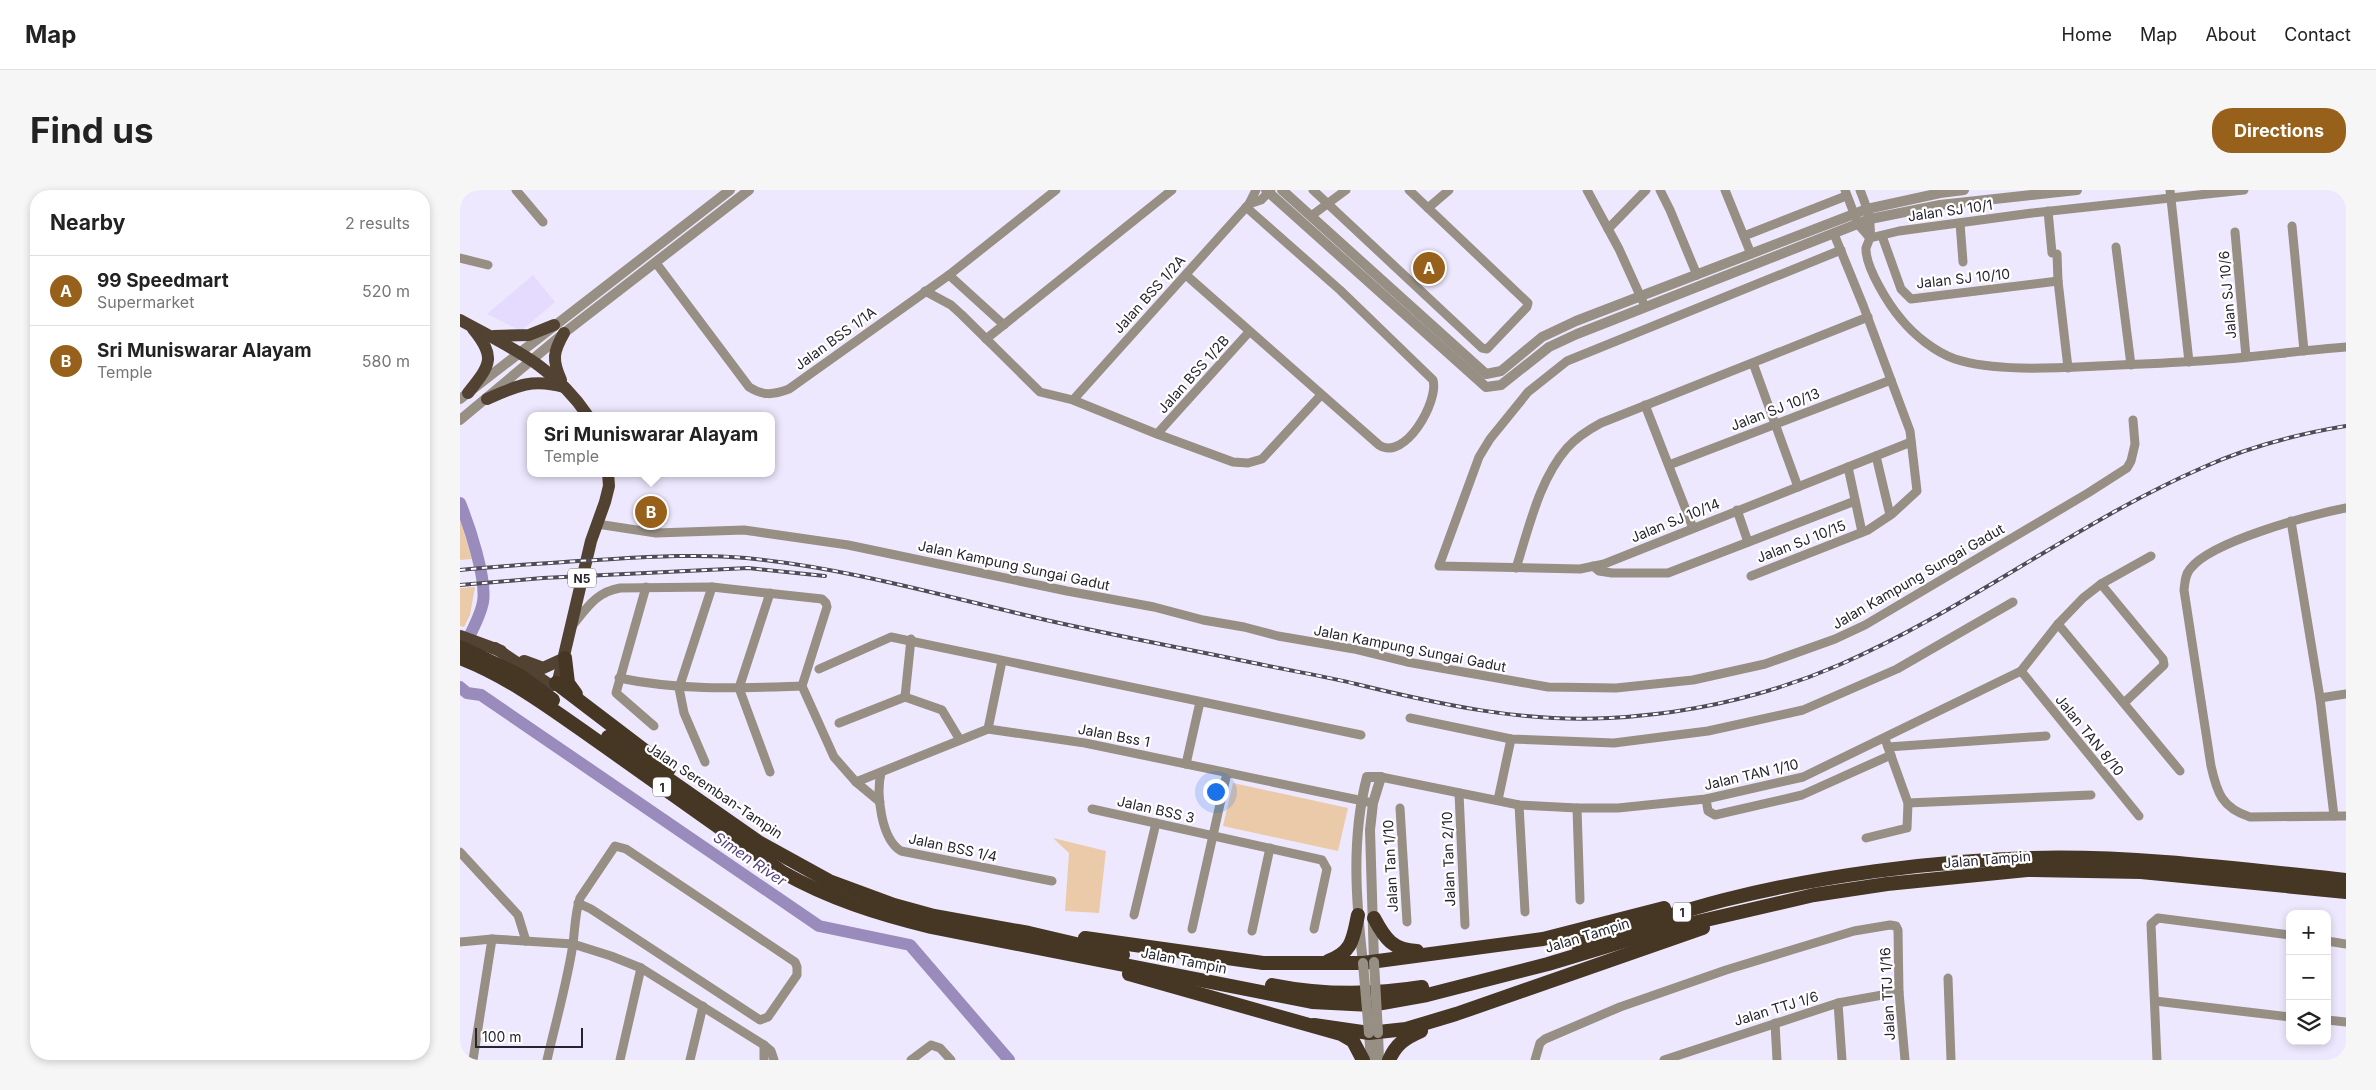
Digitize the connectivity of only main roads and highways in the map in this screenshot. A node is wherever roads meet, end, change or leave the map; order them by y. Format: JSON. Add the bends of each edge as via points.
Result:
{"nodes":[{"id":1,"x":465,"y":322,"type":"edge"},
{"id":2,"x":554,"y":324,"type":"road end"},
{"id":3,"x":564,"y":333,"type":"road end"},
{"id":4,"x":491,"y":335,"type":"junction"},
{"id":5,"x":564,"y":387,"type":"junction"},
{"id":6,"x":464,"y":396,"type":"edge"},
{"id":7,"x":487,"y":399,"type":"road end"},
{"id":8,"x":585,"y":412,"type":"edge"},
{"id":9,"x":608,"y":477,"type":"edge"},
{"id":10,"x":460,"y":636,"type":"edge"},
{"id":11,"x":460,"y":648,"type":"edge"},
{"id":12,"x":460,"y":658,"type":"edge"},
{"id":13,"x":488,"y":658,"type":"junction"},
{"id":14,"x":565,"y":658,"type":"junction"},
{"id":15,"x":556,"y":683,"type":"junction"},
{"id":16,"x":588,"y":706,"type":"junction"},
{"id":17,"x":785,"y":856,"type":"junction"},
{"id":18,"x":2346,"y":880,"type":"edge"},
{"id":19,"x":2346,"y":892,"type":"edge"},
{"id":20,"x":1723,"y":900,"type":"junction"},
{"id":21,"x":845,"y":903,"type":"joint"},
{"id":22,"x":1744,"y":911,"type":"junction"},
{"id":23,"x":1358,"y":915,"type":"road end"},
{"id":24,"x":1374,"y":918,"type":"road end"},
{"id":25,"x":1029,"y":933,"type":"junction"},
{"id":26,"x":1060,"y":952,"type":"junction"},
{"id":27,"x":1450,"y":952,"type":"junction"},
{"id":28,"x":1320,"y":964,"type":"junction"},
{"id":29,"x":1456,"y":1014,"type":"junction"},
{"id":30,"x":1314,"y":1025,"type":"junction"},
{"id":31,"x":1363,"y":1060,"type":"edge"},
{"id":32,"x":1389,"y":1060,"type":"edge"}],
"edges":[{"from":1,"to":4,"type":"main road"},
{"from":1,"to":6,"type":"main road","via":[[486,346],[489,361]]},
{"from":2,"to":4,"type":"main road","via":[[529,335]]},
{"from":3,"to":5,"type":"main road","via":[[557,345],[554,364]]},
{"from":4,"to":5,"type":"main road","via":[[533,360]]},
{"from":5,"to":7,"type":"main road","via":[[527,383]]},
{"from":5,"to":8,"type":"main road"},
{"from":9,"to":14,"type":"main road","number":"N5","via":[[609,486],[591,540]]},
{"from":10,"to":13,"type":"main road","via":[[479,643]]},
{"from":11,"to":13,"type":"highway","number":"1"},
{"from":12,"to":13,"type":"highway","number":"1"},
{"from":13,"to":14,"type":"main road","via":[[542,668]]},
{"from":13,"to":15,"type":"main road","via":[[550,685]]},
{"from":13,"to":17,"type":"highway","name":"Jalan Seremban-Tampin","number":"1","via":[[519,675],[737,828]]},
{"from":13,"to":21,"type":"highway","name":"Jalan Seremban-Tampin","number":"1","via":[[512,683],[782,872]]},
{"from":14,"to":15,"type":"main road","number":"N5"},
{"from":14,"to":16,"type":"highway","via":[[568,683]]},
{"from":15,"to":16,"type":"highway"},
{"from":16,"to":17,"type":"highway"},
{"from":17,"to":25,"type":"highway","name":"Jalan Seremban-Tampin","number":"1","via":[[829,881],[894,905],[934,916]]},
{"from":18,"to":20,"type":"highway","name":"Jalan Tampin","number":"1","via":[[2140,860],[2030,858],[1884,871]]},
{"from":19,"to":22,"type":"highway","name":"Jalan Tampin","number":"1","via":[[2141,872],[2027,870],[1887,884],[1814,895]]},
{"from":20,"to":25,"type":"highway","name":"Jalan Tampin","number":"1","via":[[1474,976],[1380,993],[1328,992],[1278,986],[1143,960]]},
{"from":20,"to":27,"type":"highway","via":[[1670,906],[1542,939]]},
{"from":21,"to":26,"type":"highway","name":"Jalan Tampin","number":"1","via":[[887,916]]},
{"from":22,"to":26,"type":"highway","name":"Jalan Tampin","number":"1","via":[[1654,932],[1427,996],[1371,1005],[1312,1002]]},
{"from":22,"to":29,"type":"highway","via":[[1727,920]]},
{"from":23,"to":28,"type":"highway","via":[[1347,950]]},
{"from":24,"to":27,"type":"highway","via":[[1384,938],[1393,946],[1406,950]]},
{"from":25,"to":28,"type":"highway","via":[[1262,963]]},
{"from":26,"to":30,"type":"highway","via":[[1072,959]]},
{"from":27,"to":28,"type":"highway","via":[[1369,962]]},
{"from":29,"to":30,"type":"highway","via":[[1406,1029],[1373,1033]]},
{"from":29,"to":32,"type":"highway","via":[[1406,1038],[1394,1047]]},
{"from":30,"to":31,"type":"highway","via":[[1348,1037],[1358,1046]]}]}
